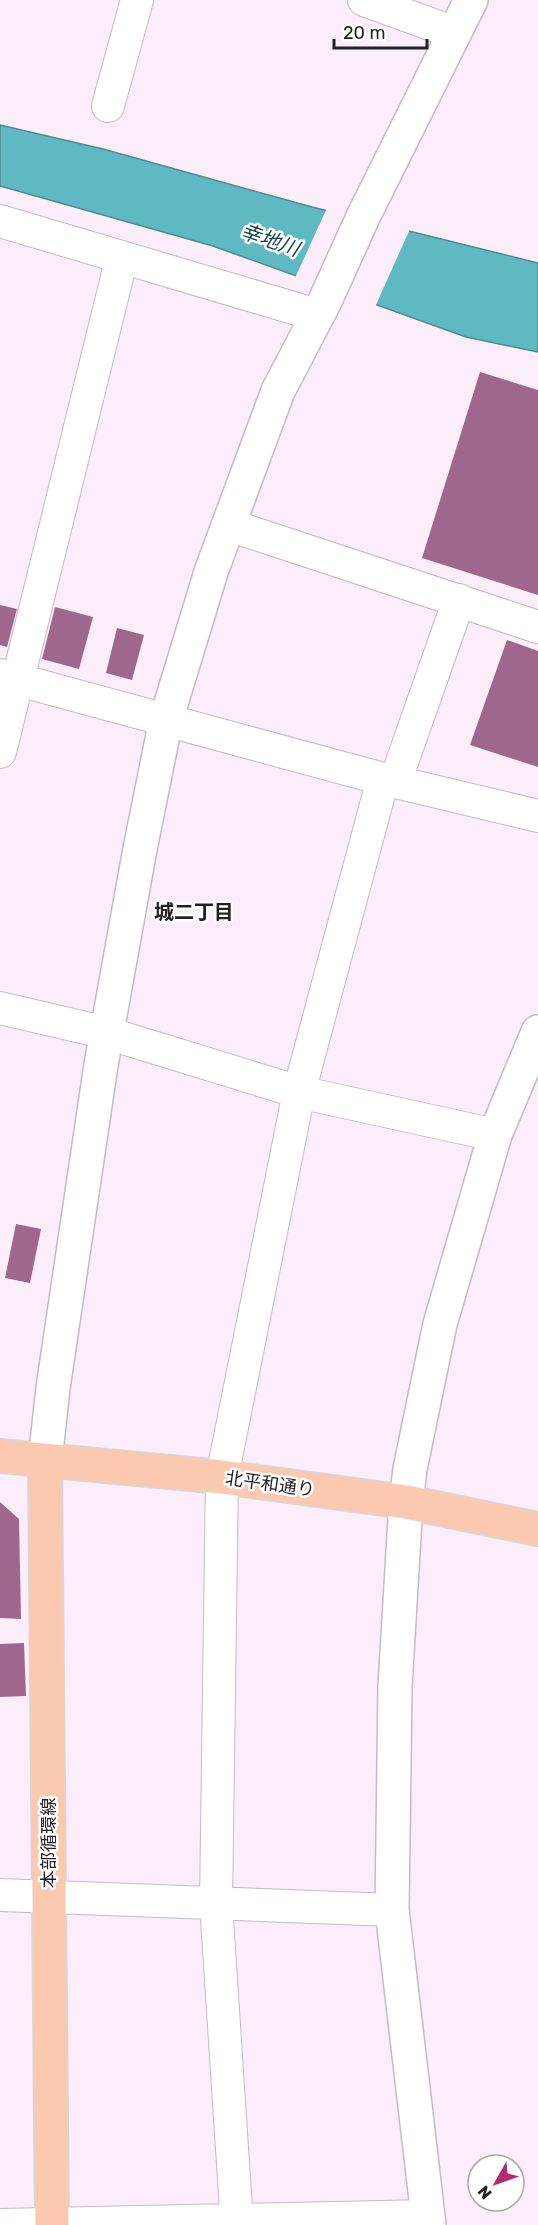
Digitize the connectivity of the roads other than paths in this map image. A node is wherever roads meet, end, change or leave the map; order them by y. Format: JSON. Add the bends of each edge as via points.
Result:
{"nodes":[{"id":1,"x":137,"y":0,"type":"edge"},
{"id":2,"x":364,"y":0,"type":"edge"},
{"id":3,"x":471,"y":0,"type":"edge"},
{"id":4,"x":455,"y":33,"type":"junction"},
{"id":5,"x":108,"y":105,"type":"dead end"},
{"id":6,"x":0,"y":221,"type":"edge"},
{"id":7,"x":122,"y":257,"type":"junction"},
{"id":8,"x":321,"y":308,"type":"junction"},
{"id":9,"x":229,"y":525,"type":"junction"},
{"id":10,"x":459,"y":600,"type":"junction"},
{"id":11,"x":538,"y":627,"type":"edge"},
{"id":12,"x":8,"y":678,"type":"edge"},
{"id":13,"x":166,"y":720,"type":"junction"},
{"id":14,"x":0,"y":752,"type":"edge"},
{"id":15,"x":389,"y":781,"type":"junction"},
{"id":16,"x":538,"y":816,"type":"edge"},
{"id":17,"x":0,"y":1008,"type":"edge"},
{"id":18,"x":538,"y":1032,"type":"edge"},
{"id":19,"x":107,"y":1033,"type":"junction"},
{"id":20,"x":299,"y":1092,"type":"junction"},
{"id":21,"x":495,"y":1135,"type":"junction"},
{"id":22,"x":0,"y":1456,"type":"edge"},
{"id":23,"x":45,"y":1461,"type":"junction"},
{"id":24,"x":222,"y":1477,"type":"junction"},
{"id":25,"x":406,"y":1502,"type":"junction"},
{"id":26,"x":538,"y":1529,"type":"edge"},
{"id":27,"x":0,"y":1895,"type":"edge"},
{"id":28,"x":49,"y":1897,"type":"junction"},
{"id":29,"x":216,"y":1903,"type":"junction"},
{"id":30,"x":392,"y":1910,"type":"junction"},
{"id":31,"x":429,"y":2221,"type":"edge"},
{"id":32,"x":237,"y":2223,"type":"edge"},
{"id":33,"x":0,"y":2224,"type":"edge"},
{"id":34,"x":52,"y":2224,"type":"edge"}],
"edges":[{"from":1,"to":5,"type":"street"},
{"from":2,"to":4,"type":"street"},
{"from":3,"to":4,"type":"street"},
{"from":4,"to":8,"type":"street"},
{"from":6,"to":7,"type":"street"},
{"from":7,"to":8,"type":"street"},
{"from":7,"to":12,"type":"street"},
{"from":8,"to":9,"type":"street","via":[[278,391]]},
{"from":9,"to":10,"type":"street"},
{"from":9,"to":13,"type":"street"},
{"from":10,"to":11,"type":"street"},
{"from":10,"to":15,"type":"street"},
{"from":12,"to":13,"type":"street"},
{"from":12,"to":14,"type":"street"},
{"from":13,"to":15,"type":"street"},
{"from":13,"to":19,"type":"street"},
{"from":15,"to":16,"type":"street"},
{"from":15,"to":20,"type":"street"},
{"from":17,"to":19,"type":"street"},
{"from":18,"to":21,"type":"street"},
{"from":19,"to":20,"type":"street"},
{"from":19,"to":23,"type":"street"},
{"from":20,"to":21,"type":"street"},
{"from":20,"to":24,"type":"street"},
{"from":21,"to":25,"type":"street","via":[[440,1324]]},
{"from":22,"to":23,"type":"main road","name":"北平和通り"},
{"from":23,"to":24,"type":"main road","name":"北平和通り"},
{"from":23,"to":28,"type":"main road","name":"本部循環線"},
{"from":24,"to":25,"type":"main road","name":"北平和通り"},
{"from":24,"to":29,"type":"street"},
{"from":25,"to":26,"type":"main road","name":"北平和通り"},
{"from":25,"to":30,"type":"street","via":[[395,1687]]},
{"from":27,"to":28,"type":"street"},
{"from":28,"to":29,"type":"street"},
{"from":28,"to":34,"type":"main road","name":"本部循環線"},
{"from":29,"to":30,"type":"street"},
{"from":29,"to":32,"type":"street"},
{"from":30,"to":31,"type":"street"},
{"from":31,"to":32,"type":"street"},
{"from":32,"to":34,"type":"street"},
{"from":33,"to":34,"type":"street"}]}
